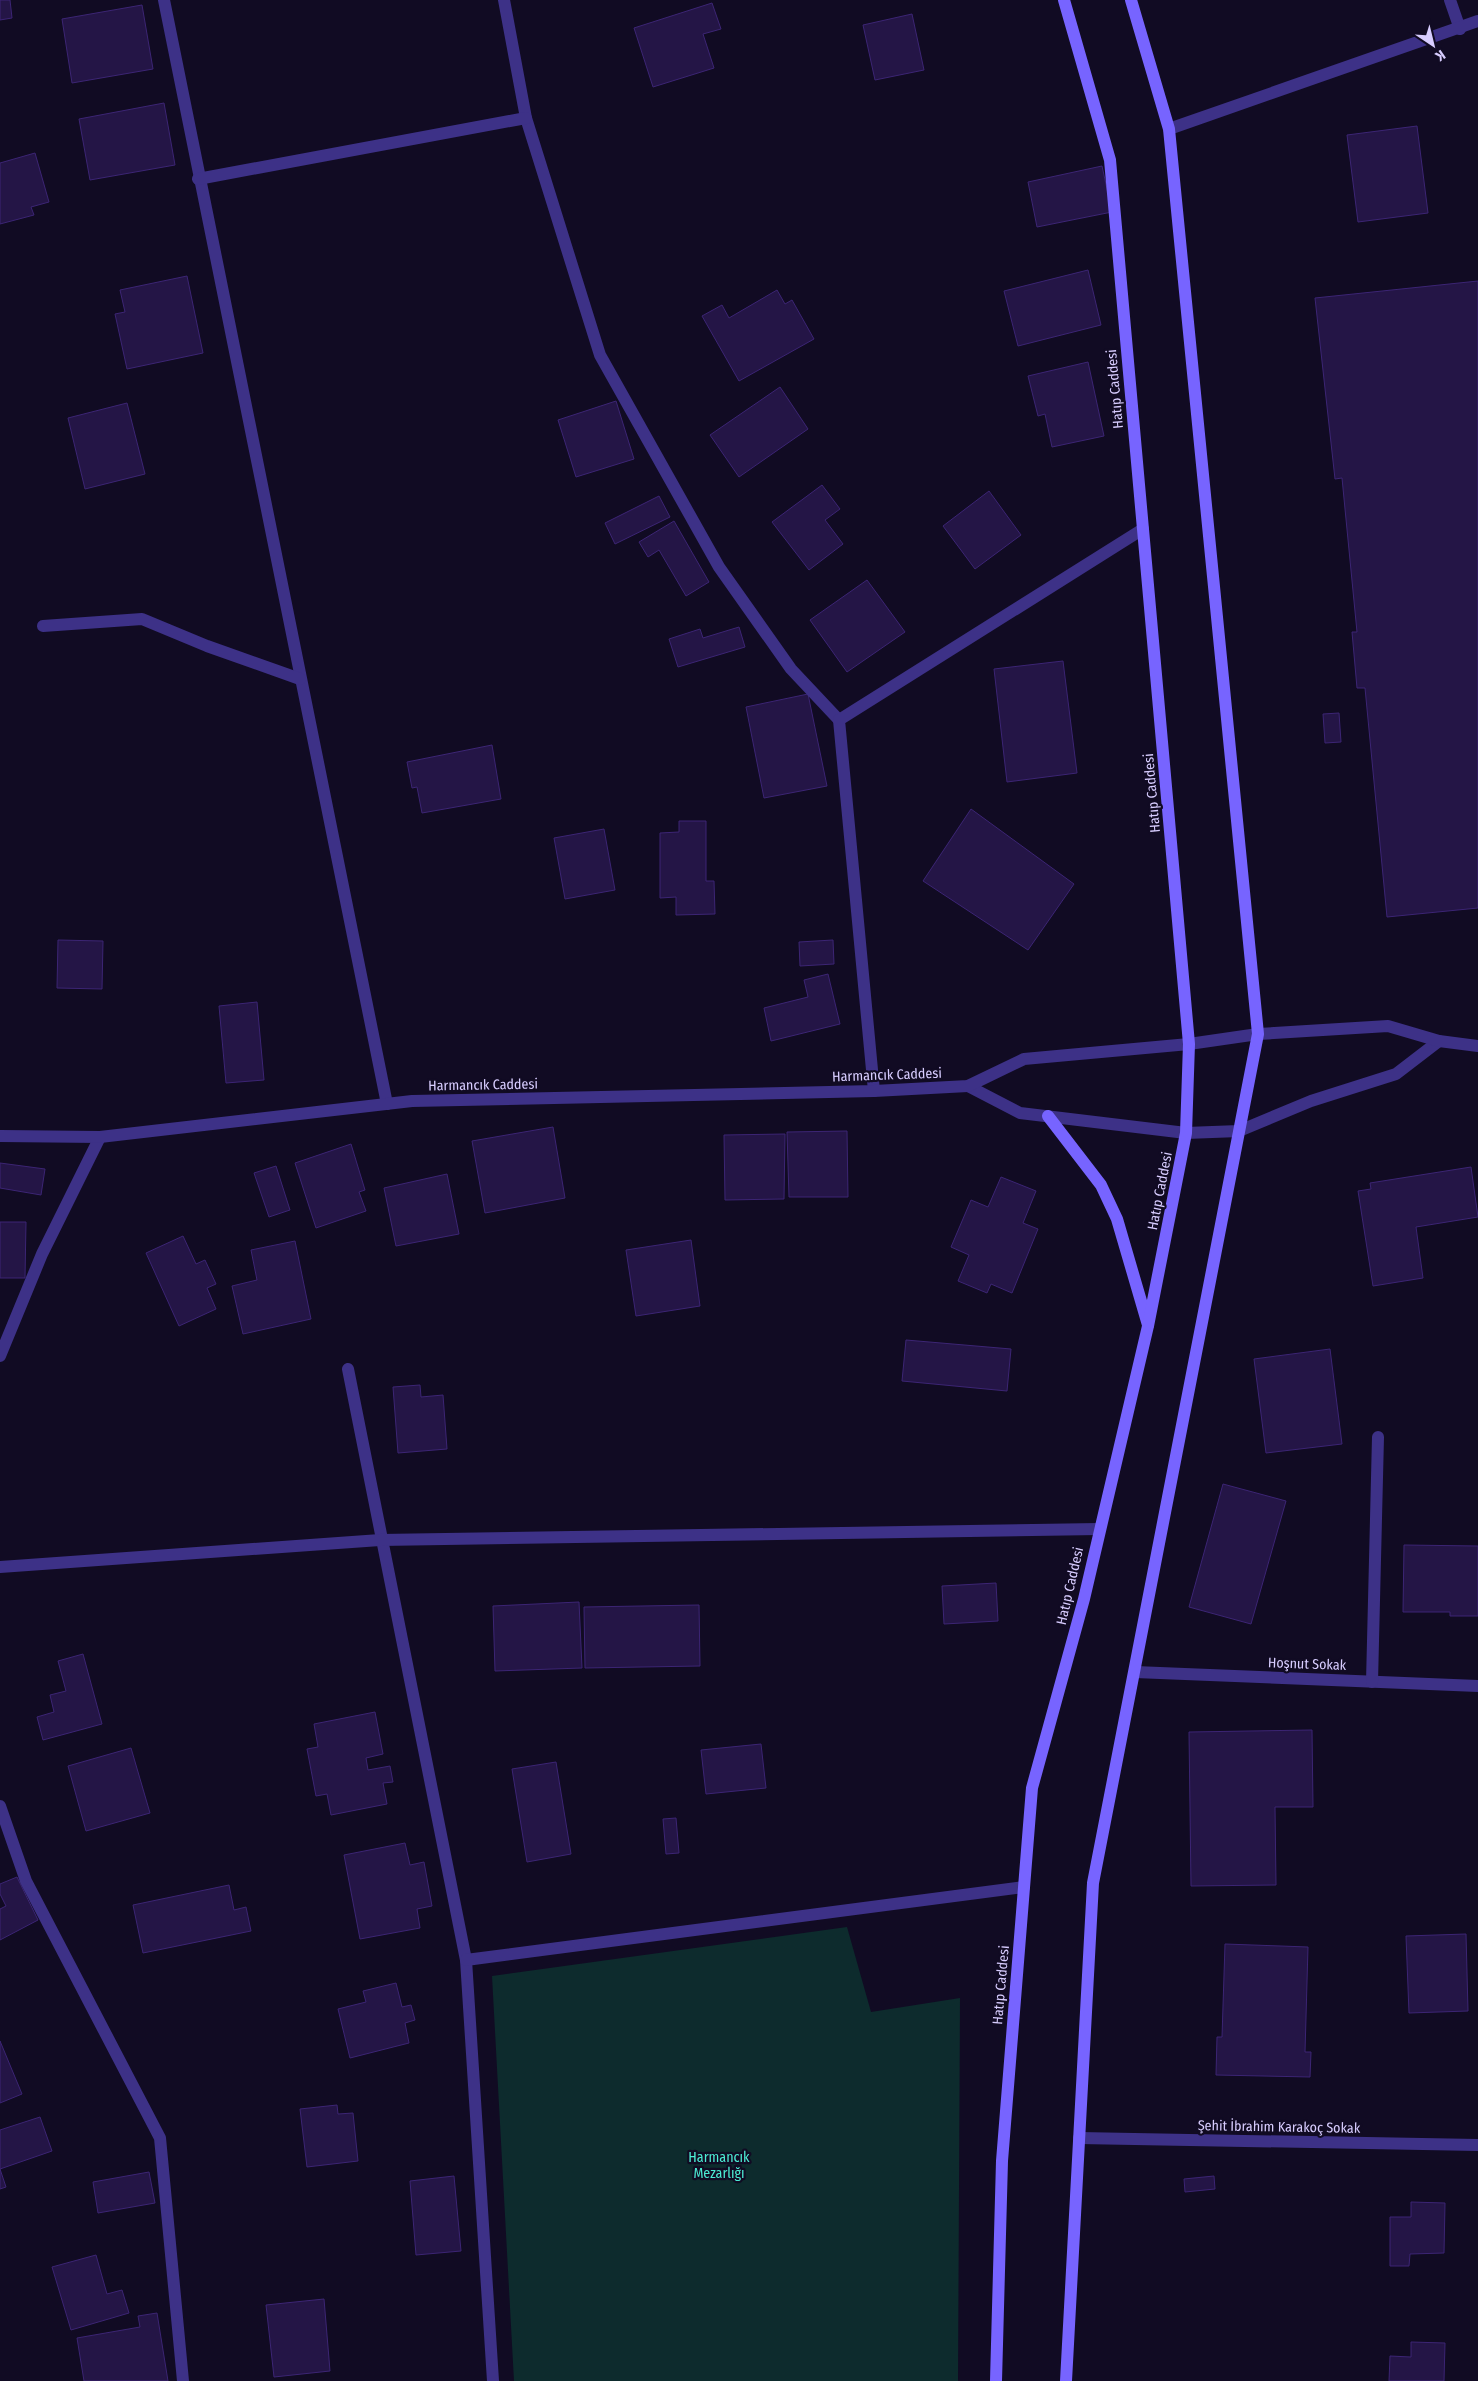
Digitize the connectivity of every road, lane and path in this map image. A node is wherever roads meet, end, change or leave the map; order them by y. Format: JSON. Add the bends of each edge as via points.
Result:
{"nodes":[{"id":1,"x":164,"y":0,"type":"edge"},
{"id":2,"x":504,"y":0,"type":"edge"},
{"id":3,"x":1064,"y":0,"type":"edge"},
{"id":4,"x":1131,"y":0,"type":"edge"},
{"id":5,"x":1450,"y":0,"type":"edge"},
{"id":6,"x":1478,"y":21,"type":"edge"},
{"id":7,"x":1460,"y":28,"type":"junction"},
{"id":8,"x":526,"y":118,"type":"junction"},
{"id":9,"x":1169,"y":129,"type":"junction"},
{"id":10,"x":198,"y":179,"type":"junction"},
{"id":11,"x":1143,"y":528,"type":"junction"},
{"id":12,"x":43,"y":626,"type":"dead end"},
{"id":13,"x":300,"y":679,"type":"junction"},
{"id":14,"x":839,"y":720,"type":"junction"},
{"id":15,"x":1258,"y":1034,"type":"junction"},
{"id":16,"x":1439,"y":1041,"type":"junction"},
{"id":17,"x":1189,"y":1044,"type":"junction"},
{"id":18,"x":1478,"y":1046,"type":"edge"},
{"id":19,"x":968,"y":1086,"type":"junction"},
{"id":20,"x":874,"y":1091,"type":"junction"},
{"id":21,"x":387,"y":1104,"type":"junction"},
{"id":22,"x":1048,"y":1116,"type":"junction"},
{"id":23,"x":1239,"y":1131,"type":"junction"},
{"id":24,"x":1186,"y":1133,"type":"junction"},
{"id":25,"x":0,"y":1136,"type":"edge"},
{"id":26,"x":100,"y":1137,"type":"junction"},
{"id":27,"x":1148,"y":1326,"type":"junction"},
{"id":28,"x":0,"y":1356,"type":"edge"},
{"id":29,"x":348,"y":1369,"type":"dead end"},
{"id":30,"x":1378,"y":1437,"type":"dead end"},
{"id":31,"x":1099,"y":1529,"type":"junction"},
{"id":32,"x":380,"y":1540,"type":"junction"},
{"id":33,"x":0,"y":1567,"type":"edge"},
{"id":34,"x":1134,"y":1672,"type":"junction"},
{"id":35,"x":1372,"y":1682,"type":"junction"},
{"id":36,"x":1478,"y":1686,"type":"edge"},
{"id":37,"x":0,"y":1806,"type":"edge"},
{"id":38,"x":1024,"y":1887,"type":"junction"},
{"id":39,"x":466,"y":1960,"type":"junction"},
{"id":40,"x":1079,"y":2138,"type":"junction"},
{"id":41,"x":1478,"y":2145,"type":"edge"},
{"id":42,"x":183,"y":2381,"type":"edge"},
{"id":43,"x":493,"y":2381,"type":"edge"},
{"id":44,"x":996,"y":2381,"type":"edge"},
{"id":45,"x":1066,"y":2381,"type":"edge"}],
"edges":[{"from":1,"to":10,"type":"street"},
{"from":2,"to":8,"type":"street"},
{"from":3,"to":11,"type":"main road","name":"Hatıp Caddesi","via":[[1110,160]]},
{"from":4,"to":9,"type":"main road"},
{"from":5,"to":7,"type":"street"},
{"from":6,"to":7,"type":"street"},
{"from":7,"to":9,"type":"street"},
{"from":8,"to":10,"type":"street"},
{"from":8,"to":14,"type":"street","via":[[600,355],[719,566],[791,669]]},
{"from":9,"to":15,"type":"main road"},
{"from":10,"to":13,"type":"street"},
{"from":11,"to":14,"type":"street"},
{"from":11,"to":17,"type":"main road","name":"Hatıp Caddesi"},
{"from":12,"to":13,"type":"street","via":[[142,619]]},
{"from":13,"to":21,"type":"street"},
{"from":14,"to":20,"type":"street"},
{"from":15,"to":16,"type":"street","via":[[1388,1026]]},
{"from":15,"to":17,"type":"street"},
{"from":15,"to":23,"type":"main road"},
{"from":16,"to":18,"type":"street"},
{"from":16,"to":23,"type":"street","via":[[1396,1074],[1311,1100]]},
{"from":17,"to":19,"type":"street","via":[[1024,1059]]},
{"from":17,"to":24,"type":"main road","name":"Hatıp Caddesi"},
{"from":19,"to":20,"type":"street","name":"Harmancık Caddesi"},
{"from":19,"to":22,"type":"street","via":[[1020,1113]]},
{"from":20,"to":21,"type":"street","name":"Harmancık Caddesi"},
{"from":21,"to":26,"type":"street","name":"Harmancık Caddesi"},
{"from":22,"to":24,"type":"street"},
{"from":22,"to":27,"type":"main road","via":[[1101,1185],[1117,1218]]},
{"from":23,"to":24,"type":"street"},
{"from":23,"to":34,"type":"main road"},
{"from":24,"to":27,"type":"main road","name":"Hatıp Caddesi"},
{"from":25,"to":26,"type":"street","name":"Harmancık Caddesi"},
{"from":26,"to":28,"type":"street","via":[[42,1254]]},
{"from":27,"to":31,"type":"main road","name":"Hatıp Caddesi"},
{"from":29,"to":32,"type":"street"},
{"from":30,"to":35,"type":"street"},
{"from":31,"to":32,"type":"street"},
{"from":31,"to":38,"type":"main road","name":"Hatıp Caddesi","via":[[1084,1599],[1032,1788]]},
{"from":32,"to":33,"type":"street"},
{"from":32,"to":39,"type":"street"},
{"from":34,"to":35,"type":"street","name":"Hoşnut Sokak"},
{"from":34,"to":40,"type":"main road","via":[[1094,1883]]},
{"from":35,"to":36,"type":"street","name":"Hoşnut Sokak"},
{"from":37,"to":42,"type":"street","via":[[26,1881],[160,2138]]},
{"from":38,"to":39,"type":"street"},
{"from":38,"to":44,"type":"main road","name":"Hatıp Caddesi","via":[[1002,2161]]},
{"from":39,"to":43,"type":"street"},
{"from":40,"to":41,"type":"street","name":"Şehit İbrahim Karakoç Sokak"},
{"from":40,"to":45,"type":"main road"}]}
